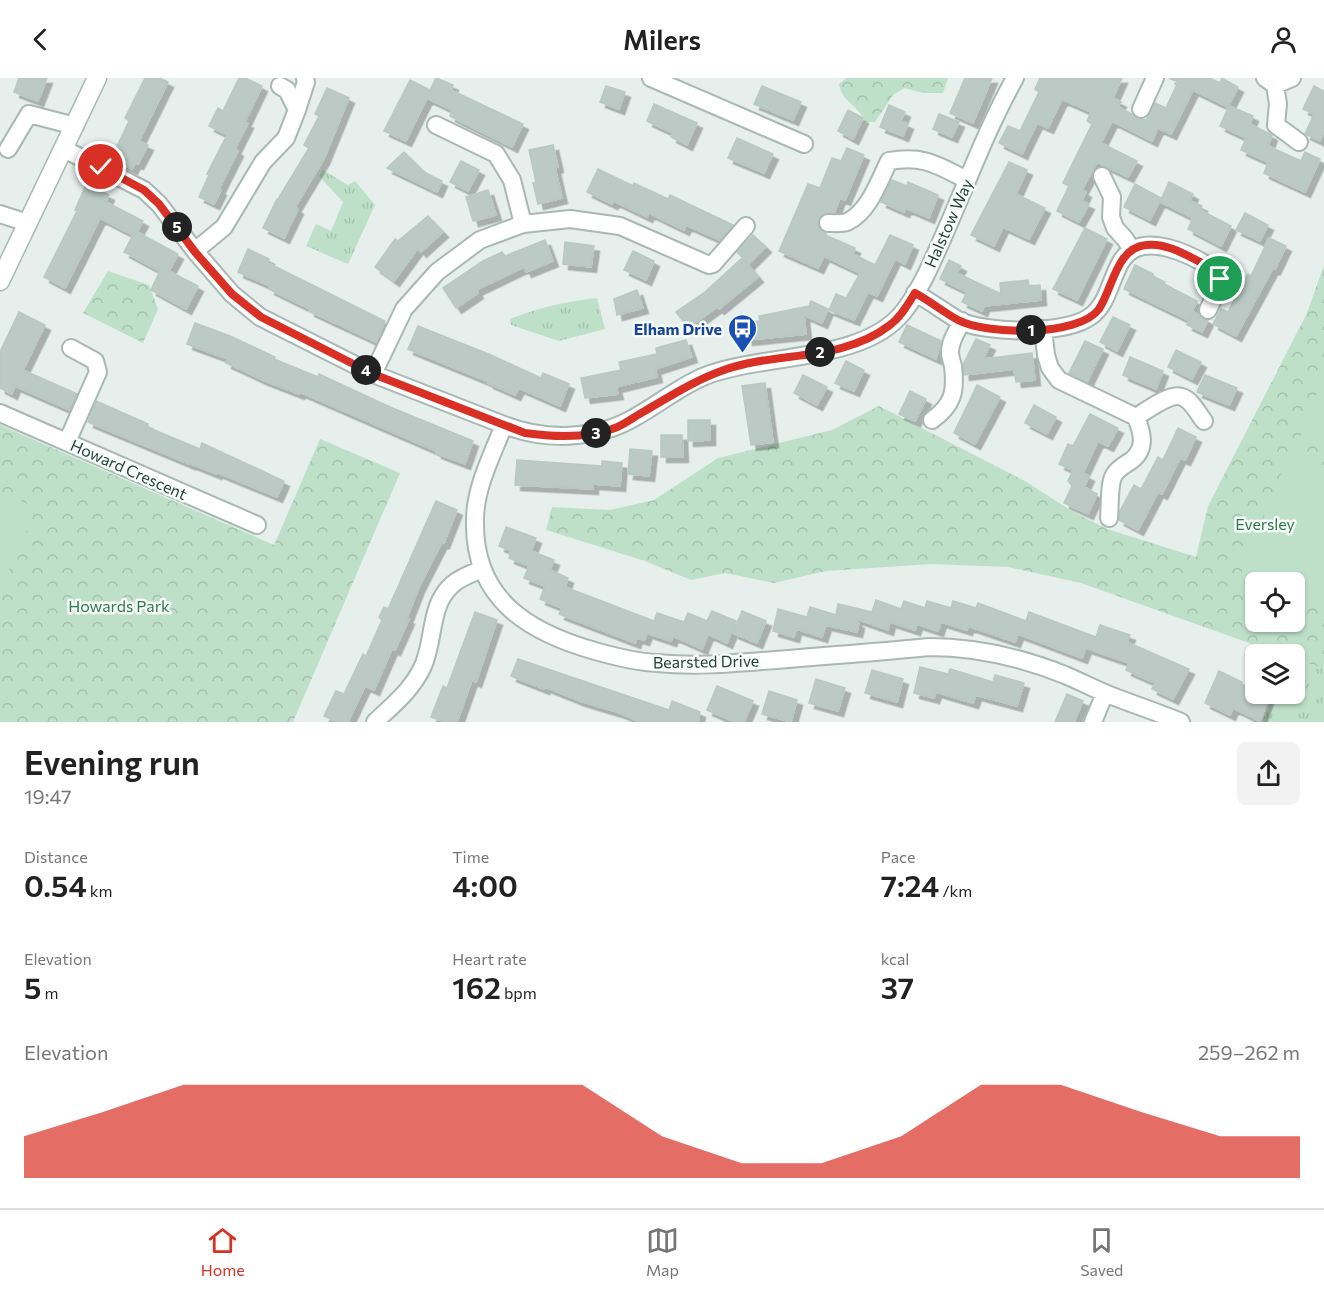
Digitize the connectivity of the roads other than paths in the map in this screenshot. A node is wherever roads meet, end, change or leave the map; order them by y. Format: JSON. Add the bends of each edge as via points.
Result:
{"nodes":[{"id":1,"x":97,"y":78,"type":"edge"},
{"id":2,"x":305,"y":78,"type":"edge"},
{"id":3,"x":651,"y":78,"type":"edge"},
{"id":4,"x":1015,"y":78,"type":"edge"},
{"id":5,"x":1155,"y":78,"type":"edge"},
{"id":6,"x":1292,"y":78,"type":"edge"},
{"id":7,"x":1270,"y":82,"type":"edge"},
{"id":8,"x":280,"y":86,"type":"dead end"},
{"id":9,"x":1141,"y":109,"type":"dead end"},
{"id":10,"x":297,"y":110,"type":"junction"},
{"id":11,"x":436,"y":125,"type":"dead end"},
{"id":12,"x":75,"y":126,"type":"junction"},
{"id":13,"x":1299,"y":142,"type":"dead end"},
{"id":14,"x":804,"y":144,"type":"dead end"},
{"id":15,"x":8,"y":148,"type":"dead end"},
{"id":16,"x":64,"y":149,"type":"junction"},
{"id":17,"x":1102,"y":176,"type":"dead end"},
{"id":18,"x":967,"y":180,"type":"junction"},
{"id":19,"x":0,"y":214,"type":"edge"},
{"id":20,"x":28,"y":223,"type":"junction"},
{"id":21,"x":828,"y":223,"type":"dead end"},
{"id":22,"x":523,"y":224,"type":"junction"},
{"id":23,"x":746,"y":226,"type":"dead end"},
{"id":24,"x":1132,"y":250,"type":"junction"},
{"id":25,"x":195,"y":252,"type":"junction"},
{"id":26,"x":0,"y":281,"type":"edge"},
{"id":27,"x":915,"y":293,"type":"junction"},
{"id":28,"x":1208,"y":310,"type":"dead end"},
{"id":29,"x":962,"y":321,"type":"junction"},
{"id":30,"x":1043,"y":329,"type":"junction"},
{"id":31,"x":71,"y":348,"type":"dead end"},
{"id":32,"x":373,"y":374,"type":"junction"},
{"id":33,"x":0,"y":413,"type":"edge"},
{"id":34,"x":1136,"y":417,"type":"junction"},
{"id":35,"x":933,"y":420,"type":"dead end"},
{"id":36,"x":1204,"y":421,"type":"dead end"},
{"id":37,"x":504,"y":425,"type":"junction"},
{"id":38,"x":67,"y":442,"type":"junction"},
{"id":39,"x":1109,"y":518,"type":"dead end"},
{"id":40,"x":257,"y":525,"type":"dead end"},
{"id":41,"x":482,"y":569,"type":"junction"},
{"id":42,"x":1105,"y":693,"type":"junction"},
{"id":43,"x":375,"y":722,"type":"edge"},
{"id":44,"x":1093,"y":722,"type":"edge"},
{"id":45,"x":1181,"y":722,"type":"edge"}],
"edges":[{"from":1,"to":12,"type":"street"},
{"from":2,"to":10,"type":"street"},
{"from":3,"to":14,"type":"street"},
{"from":4,"to":18,"type":"street","name":"Halstow Way"},
{"from":5,"to":9,"type":"street"},
{"from":6,"to":7,"type":"street"},
{"from":7,"to":13,"type":"street","via":[[1278,104],[1276,125]]},
{"from":8,"to":10,"type":"street","via":[[287,90]]},
{"from":10,"to":25,"type":"street","via":[[286,138],[263,162],[224,227]]},
{"from":11,"to":22,"type":"street","via":[[496,154],[512,180]]},
{"from":12,"to":15,"type":"street","via":[[29,114]]},
{"from":12,"to":16,"type":"street"},
{"from":16,"to":20,"type":"street"},
{"from":16,"to":25,"type":"street","name":"Halstow Way","via":[[144,190]]},
{"from":17,"to":24,"type":"street","via":[[1112,197],[1114,228]]},
{"from":18,"to":21,"type":"street","via":[[929,161],[889,161],[870,200],[856,216],[844,223]]},
{"from":18,"to":27,"type":"street","name":"Halstow Way"},
{"from":19,"to":20,"type":"street"},
{"from":20,"to":26,"type":"street"},
{"from":22,"to":23,"type":"street","via":[[570,219],[620,226],[709,265]]},
{"from":22,"to":32,"type":"street","via":[[480,240],[436,272],[404,309]]},
{"from":24,"to":28,"type":"street","via":[[1144,245],[1170,248],[1216,271],[1220,285]]},
{"from":24,"to":30,"type":"street","via":[[1122,259],[1093,315]]},
{"from":25,"to":32,"type":"street","name":"Halstow Way","via":[[232,294],[261,317]]},
{"from":27,"to":29,"type":"street"},
{"from":27,"to":37,"type":"street","name":"Halstow Way","via":[[890,325],[865,339],[703,377],[615,428],[548,436]]},
{"from":29,"to":30,"type":"street","via":[[1010,331]]},
{"from":29,"to":35,"type":"street","via":[[950,351],[954,381],[950,404]]},
{"from":30,"to":34,"type":"street","via":[[1050,368],[1059,380]]},
{"from":31,"to":38,"type":"street","via":[[95,361],[98,372]]},
{"from":32,"to":37,"type":"street","name":"Halstow Way"},
{"from":33,"to":38,"type":"street","name":"Howard Crescent"},
{"from":34,"to":36,"type":"street","via":[[1174,396],[1182,396]]},
{"from":34,"to":39,"type":"street","via":[[1143,440],[1140,451],[1112,477]]},
{"from":37,"to":41,"type":"street","name":"Bearsted Drive","via":[[478,496],[474,519]]},
{"from":38,"to":40,"type":"street","name":"Howard Crescent"},
{"from":41,"to":42,"type":"street","name":"Bearsted Drive","via":[[519,618],[543,633],[621,658],[696,665],[956,647],[1015,658]]},
{"from":41,"to":43,"type":"street","via":[[454,583],[440,600],[431,643],[415,681]]},
{"from":42,"to":44,"type":"street"},
{"from":42,"to":45,"type":"street","name":"Bearsted Drive"}]}
